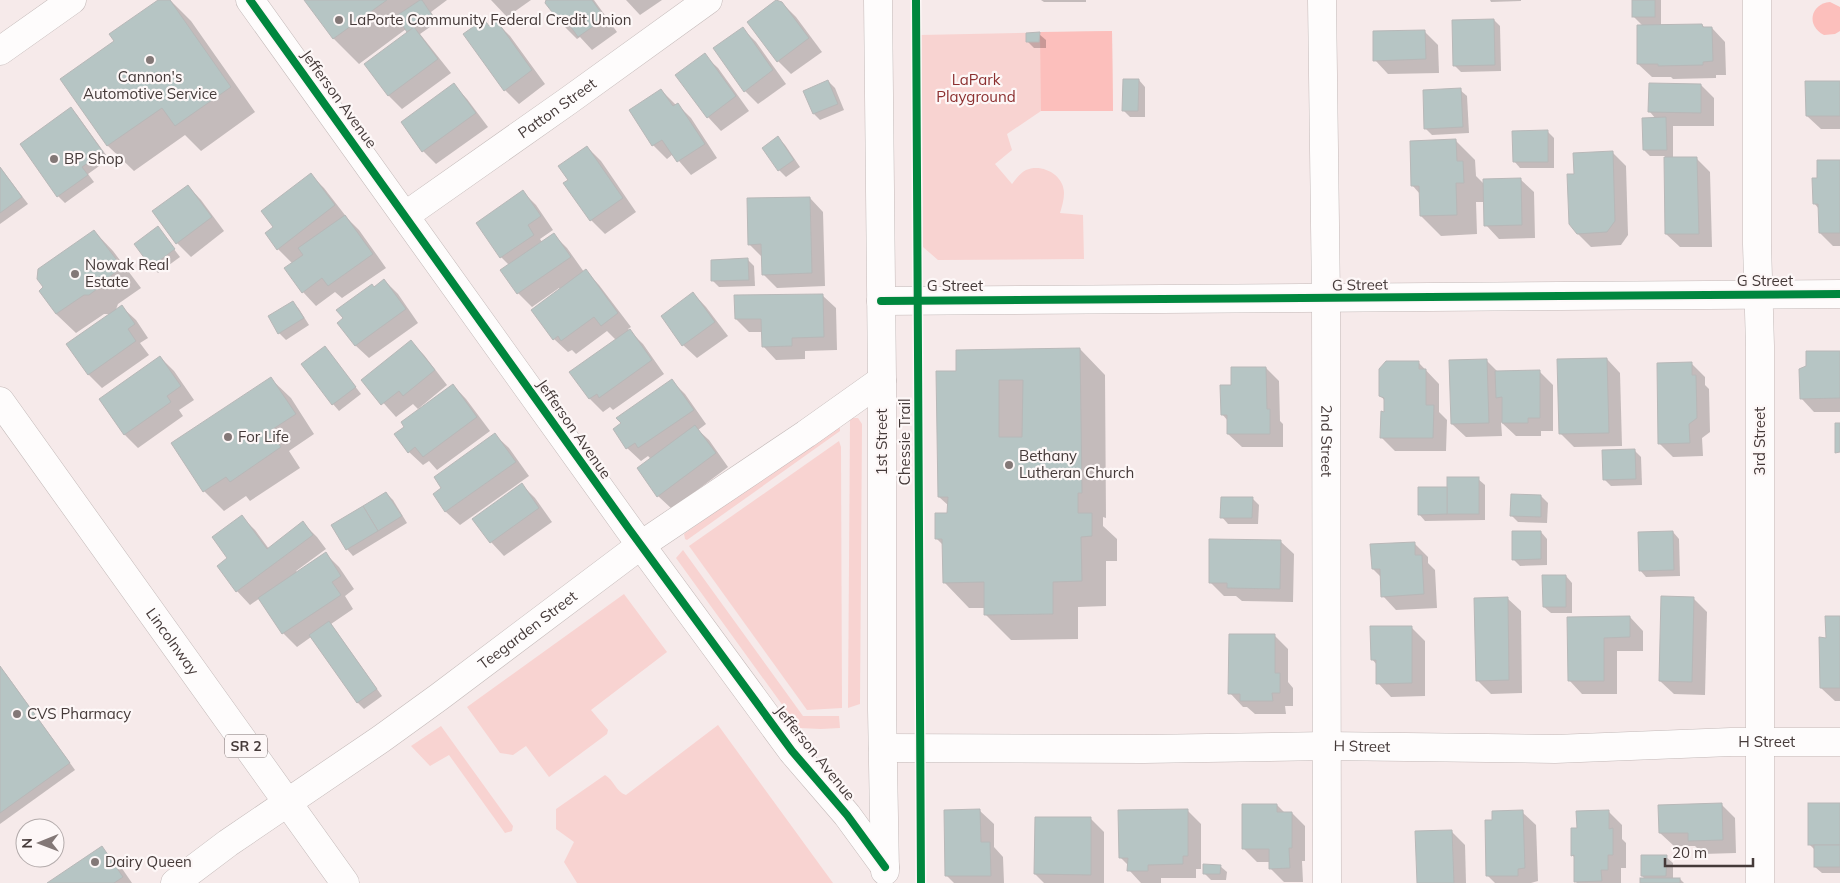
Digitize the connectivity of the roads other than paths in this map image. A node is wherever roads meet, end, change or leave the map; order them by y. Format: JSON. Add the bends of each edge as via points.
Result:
{"nodes":[{"id":1,"x":72,"y":0,"type":"edge"},
{"id":2,"x":250,"y":0,"type":"edge"},
{"id":3,"x":708,"y":0,"type":"edge"},
{"id":4,"x":878,"y":0,"type":"edge"},
{"id":5,"x":1322,"y":0,"type":"edge"},
{"id":6,"x":1758,"y":0,"type":"edge"},
{"id":7,"x":0,"y":51,"type":"edge"},
{"id":8,"x":406,"y":215,"type":"junction"},
{"id":9,"x":1840,"y":294,"type":"edge"},
{"id":10,"x":1758,"y":295,"type":"junction"},
{"id":11,"x":1326,"y":299,"type":"junction"},
{"id":12,"x":881,"y":301,"type":"junction"},
{"id":13,"x":882,"y":380,"type":"junction"},
{"id":14,"x":0,"y":400,"type":"edge"},
{"id":15,"x":641,"y":545,"type":"junction"},
{"id":16,"x":1760,"y":742,"type":"junction"},
{"id":17,"x":1840,"y":742,"type":"edge"},
{"id":18,"x":1326,"y":746,"type":"junction"},
{"id":19,"x":882,"y":748,"type":"junction"},
{"id":20,"x":287,"y":802,"type":"junction"},
{"id":21,"x":885,"y":875,"type":"edge"},
{"id":22,"x":175,"y":883,"type":"edge"},
{"id":23,"x":345,"y":883,"type":"edge"},
{"id":24,"x":1327,"y":883,"type":"edge"},
{"id":25,"x":1760,"y":883,"type":"edge"}],
"edges":[{"from":1,"to":7,"type":"street"},
{"from":2,"to":8,"type":"street","name":"Jefferson Avenue"},
{"from":3,"to":8,"type":"street","name":"Patton Street"},
{"from":4,"to":12,"type":"street","name":"1st Street"},
{"from":5,"to":11,"type":"street","name":"2nd Street"},
{"from":6,"to":10,"type":"street","name":"3rd Street"},
{"from":8,"to":15,"type":"street","name":"Jefferson Avenue"},
{"from":9,"to":10,"type":"street","name":"G Street"},
{"from":10,"to":11,"type":"street","name":"G Street"},
{"from":10,"to":16,"type":"street","name":"3rd Street"},
{"from":11,"to":12,"type":"street","name":"G Street"},
{"from":11,"to":18,"type":"street","name":"2nd Street"},
{"from":12,"to":13,"type":"street","name":"1st Street"},
{"from":13,"to":15,"type":"street","name":"Teegarden Street"},
{"from":13,"to":19,"type":"street","name":"1st Street"},
{"from":14,"to":20,"type":"street","name":"Lincolnway","number":"SR 2"},
{"from":15,"to":20,"type":"street","name":"Teegarden Street","via":[[439,697]]},
{"from":15,"to":21,"type":"street","name":"Jefferson Avenue","via":[[792,751],[847,815]]},
{"from":16,"to":17,"type":"street","name":"H Street"},
{"from":16,"to":18,"type":"street","name":"H Street","via":[[1555,749]]},
{"from":16,"to":25,"type":"street","name":"3rd Street"},
{"from":18,"to":19,"type":"street","name":"H Street"},
{"from":18,"to":24,"type":"street","name":"2nd Street"},
{"from":19,"to":21,"type":"street","name":"1st Street"},
{"from":20,"to":22,"type":"street","name":"Teegarden Street"},
{"from":20,"to":23,"type":"street","name":"Lincolnway","number":"SR 2"}]}
